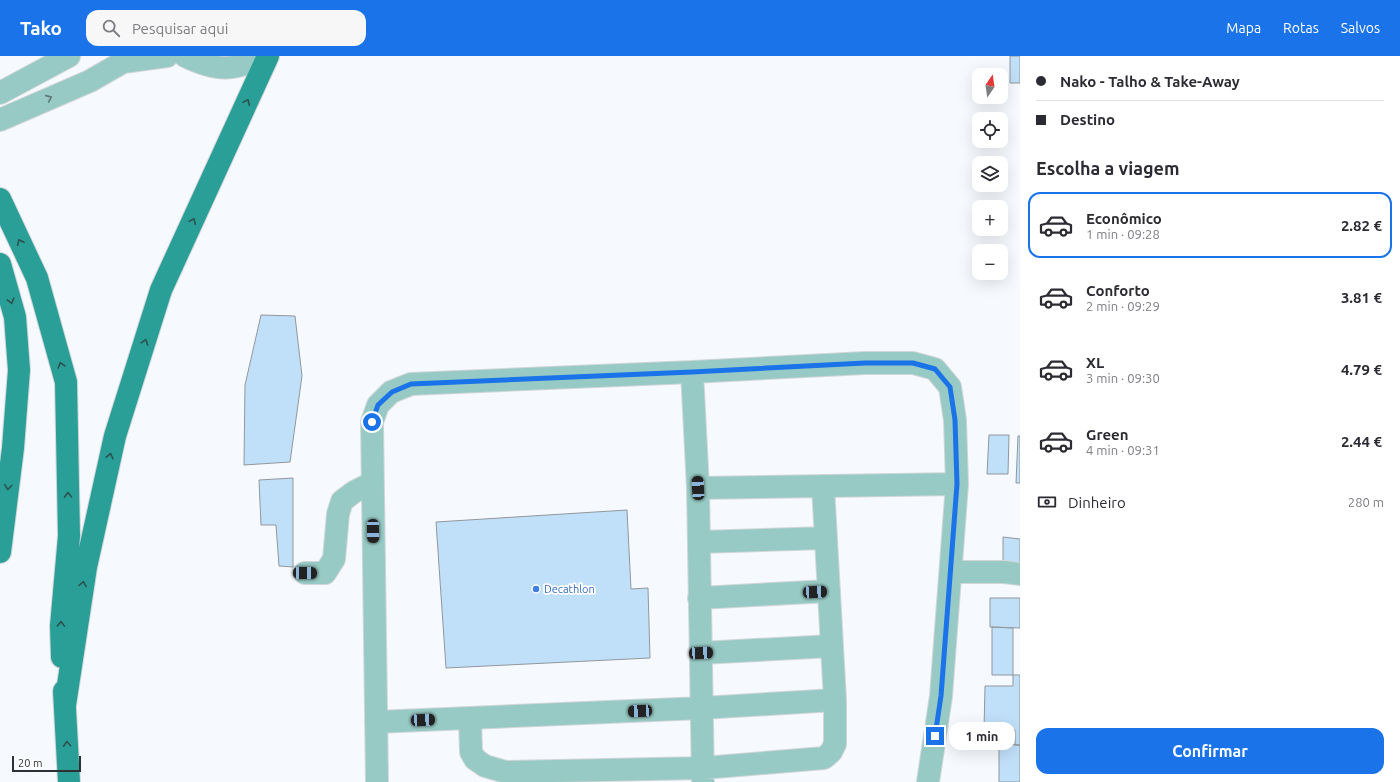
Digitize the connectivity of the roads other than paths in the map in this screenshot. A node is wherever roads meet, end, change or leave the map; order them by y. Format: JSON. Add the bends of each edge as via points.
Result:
{"nodes":[{"id":1,"x":69,"y":56,"type":"edge"},
{"id":2,"x":167,"y":56,"type":"edge"},
{"id":3,"x":185,"y":56,"type":"edge"},
{"id":4,"x":264,"y":56,"type":"edge"},
{"id":5,"x":268,"y":56,"type":"edge"},
{"id":6,"x":0,"y":93,"type":"edge"},
{"id":7,"x":0,"y":120,"type":"edge"},
{"id":8,"x":0,"y":199,"type":"edge"},
{"id":9,"x":0,"y":264,"type":"edge"},
{"id":10,"x":692,"y":372,"type":"junction"},
{"id":11,"x":7,"y":452,"type":"edge"},
{"id":12,"x":372,"y":483,"type":"junction"},
{"id":13,"x":957,"y":484,"type":"junction"},
{"id":14,"x":823,"y":486,"type":"junction"},
{"id":15,"x":698,"y":488,"type":"junction"},
{"id":16,"x":826,"y":538,"type":"junction"},
{"id":17,"x":699,"y":542,"type":"junction"},
{"id":18,"x":0,"y":552,"type":"edge"},
{"id":19,"x":951,"y":572,"type":"junction"},
{"id":20,"x":305,"y":573,"type":"dead end"},
{"id":21,"x":1020,"y":574,"type":"edge"},
{"id":22,"x":829,"y":591,"type":"junction"},
{"id":23,"x":700,"y":598,"type":"junction"},
{"id":24,"x":832,"y":646,"type":"junction"},
{"id":25,"x":701,"y":653,"type":"junction"},
{"id":26,"x":835,"y":700,"type":"junction"},
{"id":27,"x":65,"y":705,"type":"junction"},
{"id":28,"x":702,"y":708,"type":"junction"},
{"id":29,"x":470,"y":718,"type":"junction"},
{"id":30,"x":376,"y":722,"type":"junction"},
{"id":31,"x":703,"y":775,"type":"edge"},
{"id":32,"x":69,"y":781,"type":"edge"},
{"id":33,"x":377,"y":782,"type":"edge"},
{"id":34,"x":928,"y":782,"type":"edge"}],
"edges":[{"from":1,"to":6,"type":"street"},
{"from":7,"to":2,"type":"street","one_way":true,"via":[[90,80],[123,62]]},
{"from":3,"to":4,"type":"street","via":[[216,68],[236,67]]},
{"from":27,"to":5,"type":"main road","one_way":true,"via":[[86,567],[115,436],[161,290]]},
{"from":27,"to":8,"type":"main road","one_way":true,"via":[[61,626],[69,536],[66,382],[37,278]]},
{"from":9,"to":11,"type":"main road","one_way":true,"via":[[15,317],[19,370]]},
{"from":10,"to":12,"type":"street","via":[[411,384],[392,392],[378,405],[372,422]]},
{"from":10,"to":13,"type":"street","via":[[865,363],[913,363],[935,369],[950,387],[955,420]]},
{"from":10,"to":15,"type":"street"},
{"from":11,"to":18,"type":"main road","one_way":true},
{"from":12,"to":20,"type":"street","via":[[342,501],[338,514],[334,559],[325,573]]},
{"from":12,"to":30,"type":"street"},
{"from":13,"to":14,"type":"street"},
{"from":13,"to":19,"type":"street"},
{"from":14,"to":15,"type":"street"},
{"from":14,"to":16,"type":"street"},
{"from":15,"to":17,"type":"street"},
{"from":16,"to":17,"type":"street"},
{"from":16,"to":22,"type":"street"},
{"from":17,"to":23,"type":"street"},
{"from":19,"to":21,"type":"street"},
{"from":19,"to":34,"type":"street","via":[[941,696]]},
{"from":22,"to":23,"type":"street"},
{"from":22,"to":24,"type":"street"},
{"from":23,"to":25,"type":"street"},
{"from":24,"to":25,"type":"street"},
{"from":24,"to":26,"type":"street"},
{"from":25,"to":28,"type":"street"},
{"from":26,"to":28,"type":"street"},
{"from":26,"to":31,"type":"street","via":[[834,744],[831,752],[824,758]]},
{"from":32,"to":27,"type":"main road","one_way":true},
{"from":28,"to":29,"type":"street"},
{"from":28,"to":31,"type":"street"},
{"from":29,"to":30,"type":"street"},
{"from":29,"to":31,"type":"street","via":[[471,752],[475,759],[485,766],[506,772]]},
{"from":30,"to":33,"type":"street"}]}
